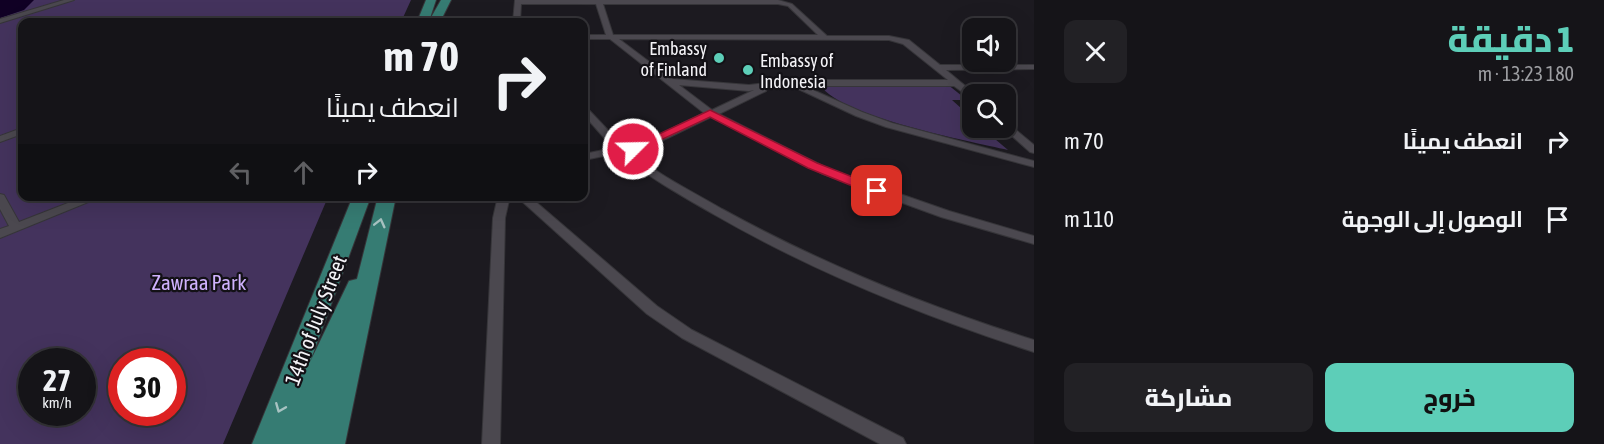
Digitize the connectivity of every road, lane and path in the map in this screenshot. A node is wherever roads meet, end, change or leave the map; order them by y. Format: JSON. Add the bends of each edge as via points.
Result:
{"nodes":[{"id":1,"x":71,"y":0,"type":"edge"},
{"id":2,"x":426,"y":0,"type":"edge"},
{"id":3,"x":431,"y":0,"type":"edge"},
{"id":4,"x":444,"y":0,"type":"edge"},
{"id":5,"x":518,"y":1,"type":"edge"},
{"id":6,"x":743,"y":1,"type":"edge"},
{"id":7,"x":599,"y":3,"type":"junction"},
{"id":8,"x":424,"y":18,"type":"edge"},
{"id":9,"x":424,"y":18,"type":"edge"},
{"id":10,"x":437,"y":18,"type":"edge"},
{"id":11,"x":516,"y":18,"type":"edge"},
{"id":12,"x":0,"y":21,"type":"edge"},
{"id":13,"x":610,"y":36,"type":"junction"},
{"id":14,"x":588,"y":37,"type":"edge"},
{"id":15,"x":824,"y":37,"type":"junction"},
{"id":16,"x":1034,"y":66,"type":"edge"},
{"id":17,"x":939,"y":68,"type":"junction"},
{"id":18,"x":669,"y":82,"type":"junction"},
{"id":19,"x":792,"y":83,"type":"junction"},
{"id":20,"x":957,"y":83,"type":"junction"},
{"id":21,"x":770,"y":86,"type":"junction"},
{"id":22,"x":962,"y":87,"type":"edge"},
{"id":23,"x":710,"y":113,"type":"junction"},
{"id":24,"x":588,"y":114,"type":"edge"},
{"id":25,"x":18,"y":132,"type":"edge"},
{"id":26,"x":1016,"y":134,"type":"edge"},
{"id":27,"x":0,"y":139,"type":"edge"},
{"id":28,"x":1034,"y":150,"type":"edge"},
{"id":29,"x":622,"y":151,"type":"junction"},
{"id":30,"x":588,"y":156,"type":"edge"},
{"id":31,"x":1034,"y":164,"type":"edge"},
{"id":32,"x":0,"y":198,"type":"edge"},
{"id":33,"x":85,"y":201,"type":"edge"},
{"id":34,"x":360,"y":201,"type":"edge"},
{"id":35,"x":386,"y":201,"type":"edge"},
{"id":36,"x":503,"y":201,"type":"edge"},
{"id":37,"x":527,"y":201,"type":"edge"},
{"id":38,"x":16,"y":228,"type":"junction"},
{"id":39,"x":0,"y":234,"type":"edge"},
{"id":40,"x":1034,"y":240,"type":"edge"},
{"id":41,"x":373,"y":250,"type":"junction"},
{"id":42,"x":1034,"y":346,"type":"edge"},
{"id":43,"x":266,"y":444,"type":"edge"},
{"id":44,"x":289,"y":444,"type":"edge"},
{"id":45,"x":309,"y":444,"type":"edge"},
{"id":46,"x":331,"y":444,"type":"edge"},
{"id":47,"x":491,"y":444,"type":"edge"},
{"id":48,"x":897,"y":444,"type":"edge"}],
"edges":[{"from":1,"to":12,"type":"street"},
{"from":2,"to":8,"type":"main road"},
{"from":3,"to":9,"type":"main road"},
{"from":4,"to":10,"type":"main road"},
{"from":5,"to":7,"type":"street"},
{"from":5,"to":11,"type":"street"},
{"from":6,"to":7,"type":"street"},
{"from":6,"to":15,"type":"street","via":[[790,5]]},
{"from":7,"to":13,"type":"street"},
{"from":13,"to":14,"type":"street"},
{"from":13,"to":15,"type":"street"},
{"from":13,"to":18,"type":"street"},
{"from":15,"to":17,"type":"street","via":[[899,40]]},
{"from":16,"to":17,"type":"street"},
{"from":17,"to":20,"type":"street"},
{"from":18,"to":21,"type":"street"},
{"from":18,"to":23,"type":"street"},
{"from":19,"to":20,"type":"street"},
{"from":19,"to":21,"type":"street"},
{"from":19,"to":31,"type":"street","via":[[889,125]]},
{"from":20,"to":22,"type":"street"},
{"from":21,"to":23,"type":"street"},
{"from":23,"to":29,"type":"street","via":[[645,145]]},
{"from":23,"to":40,"type":"street","via":[[852,182]]},
{"from":24,"to":29,"type":"street"},
{"from":25,"to":27,"type":"street"},
{"from":26,"to":28,"type":"street"},
{"from":29,"to":30,"type":"street"},
{"from":29,"to":42,"type":"street","via":[[730,218],[808,259],[938,314]]},
{"from":32,"to":38,"type":"street"},
{"from":33,"to":38,"type":"street"},
{"from":34,"to":43,"type":"main road","name":"14th of July Street","one_way":true},
{"from":41,"to":35,"type":"main road","name":"14th of July Street","one_way":true},
{"from":36,"to":47,"type":"street","via":[[499,218]]},
{"from":37,"to":48,"type":"street","via":[[652,310],[687,334]]},
{"from":38,"to":39,"type":"street"},
{"from":41,"to":44,"type":"main road","name":"14th of July Street"},
{"from":41,"to":45,"type":"main road"},
{"from":41,"to":46,"type":"main road","name":"14th of July Street"}]}
